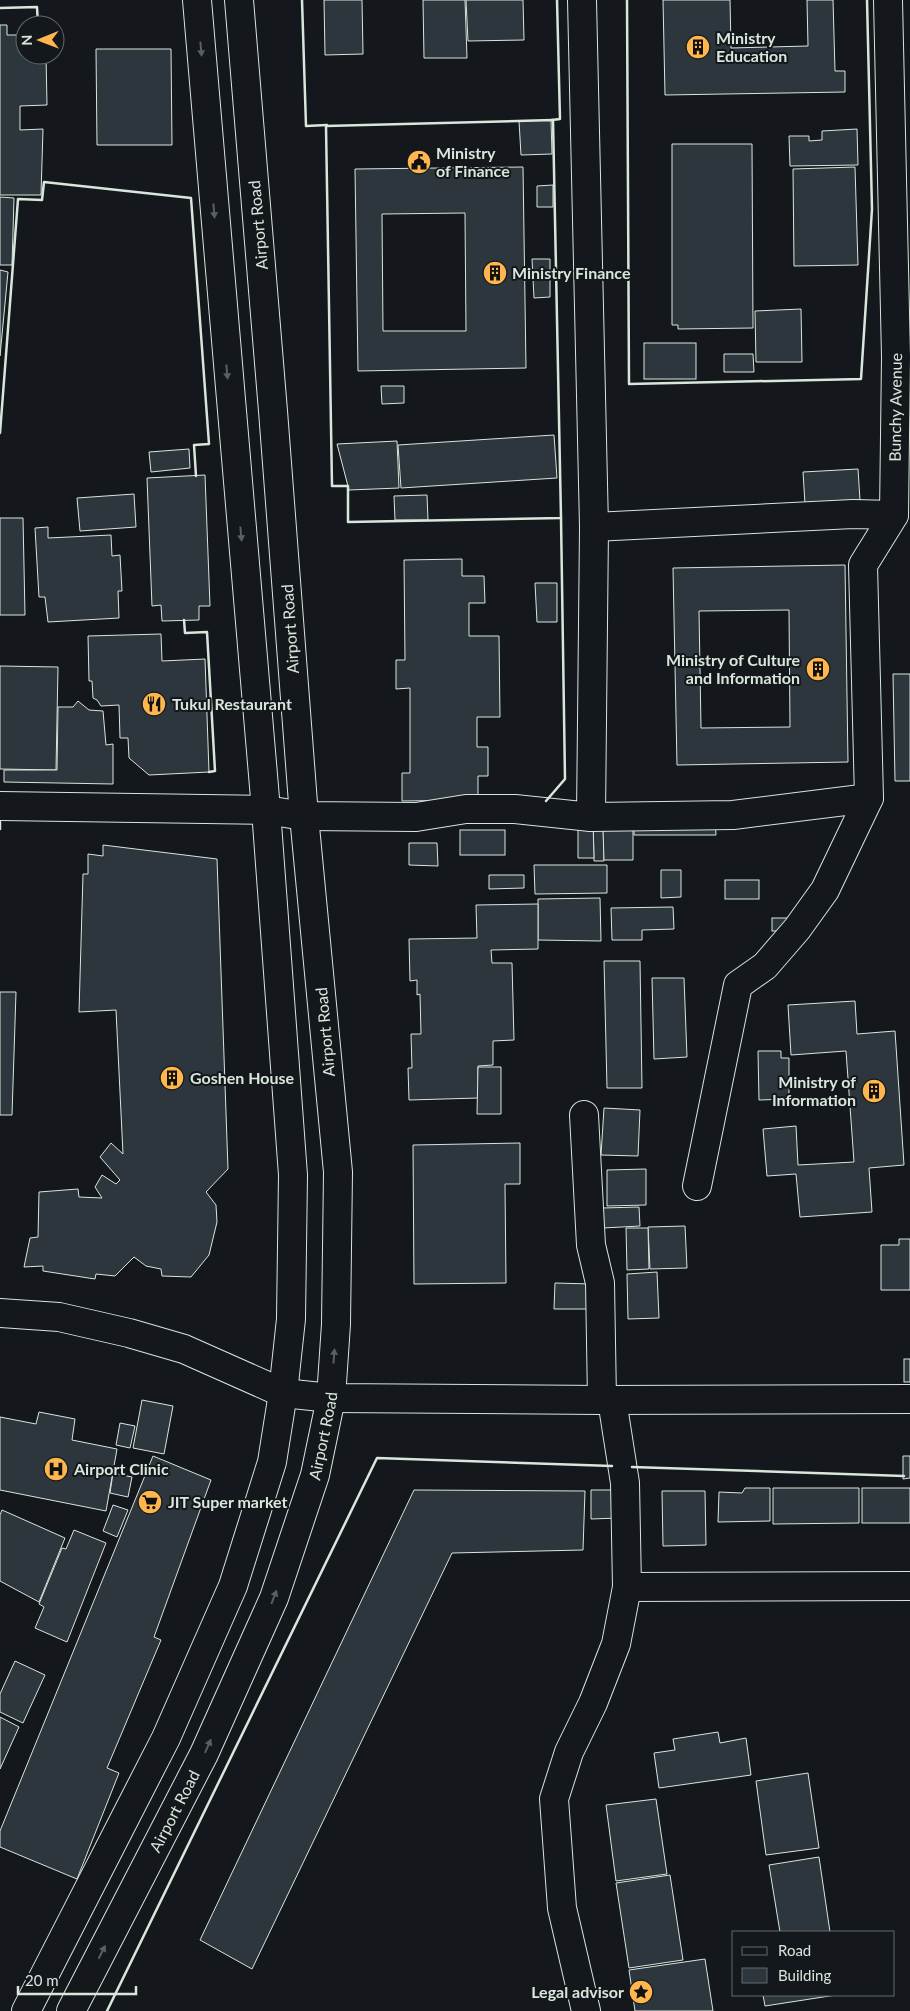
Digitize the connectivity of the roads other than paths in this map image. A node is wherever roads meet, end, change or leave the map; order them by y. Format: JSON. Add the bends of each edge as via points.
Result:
{"nodes":[{"id":1,"x":197,"y":0,"type":"edge"},
{"id":2,"x":239,"y":0,"type":"edge"},
{"id":3,"x":582,"y":0,"type":"edge"},
{"id":4,"x":888,"y":0,"type":"edge"},
{"id":5,"x":901,"y":177,"type":"edge"},
{"id":6,"x":894,"y":515,"type":"junction"},
{"id":7,"x":594,"y":528,"type":"junction"},
{"id":8,"x":869,"y":798,"type":"junction"},
{"id":9,"x":0,"y":806,"type":"edge"},
{"id":10,"x":266,"y":810,"type":"junction"},
{"id":11,"x":304,"y":816,"type":"junction"},
{"id":12,"x":592,"y":817,"type":"junction"},
{"id":13,"x":584,"y":1116,"type":"dead end"},
{"id":14,"x":697,"y":1186,"type":"dead end"},
{"id":15,"x":0,"y":1313,"type":"edge"},
{"id":16,"x":283,"y":1393,"type":"junction"},
{"id":17,"x":331,"y":1398,"type":"junction"},
{"id":18,"x":910,"y":1399,"type":"edge"},
{"id":19,"x":607,"y":1400,"type":"junction"},
{"id":20,"x":910,"y":1586,"type":"edge"},
{"id":21,"x":627,"y":1587,"type":"junction"},
{"id":22,"x":26,"y":2011,"type":"edge"},
{"id":23,"x":71,"y":2011,"type":"edge"},
{"id":24,"x":586,"y":2011,"type":"edge"}],
"edges":[{"from":1,"to":10,"type":"main road","one_way":true},
{"from":2,"to":11,"type":"main road","name":"Airport Road"},
{"from":3,"to":7,"type":"main road"},
{"from":4,"to":5,"type":"main road","name":"Bunchy Avenue"},
{"from":5,"to":6,"type":"main road","name":"Bunchy Avenue"},
{"from":6,"to":7,"type":"main road","via":[[853,514]]},
{"from":6,"to":8,"type":"main road","via":[[863,565]]},
{"from":7,"to":12,"type":"main road"},
{"from":8,"to":12,"type":"main road","via":[[733,815]]},
{"from":8,"to":14,"type":"main road","via":[[825,890],[765,966],[738,985]]},
{"from":9,"to":10,"type":"main road"},
{"from":10,"to":11,"type":"main road"},
{"from":10,"to":16,"type":"main road","via":[[293,1175],[291,1319]]},
{"from":11,"to":12,"type":"main road","via":[[416,817],[466,809],[515,809]]},
{"from":17,"to":11,"type":"main road","name":"Airport Road","one_way":true,"via":[[336,1324],[338,1172]]},
{"from":13,"to":19,"type":"main road","via":[[591,1245],[600,1283]]},
{"from":15,"to":16,"type":"main road","via":[[58,1318],[129,1333],[184,1349]]},
{"from":16,"to":17,"type":"main road"},
{"from":16,"to":22,"type":"main road","via":[[272,1462],[233,1586],[166,1738]]},
{"from":17,"to":19,"type":"main road"},
{"from":23,"to":17,"type":"main road","name":"Airport Road","one_way":true,"via":[[204,1754],[274,1598],[316,1475]]},
{"from":18,"to":19,"type":"main road"},
{"from":19,"to":21,"type":"main road","via":[[625,1484]]},
{"from":20,"to":21,"type":"main road"},
{"from":21,"to":24,"type":"main road","via":[[616,1644],[569,1752],[554,1799],[562,1908]]}]}
